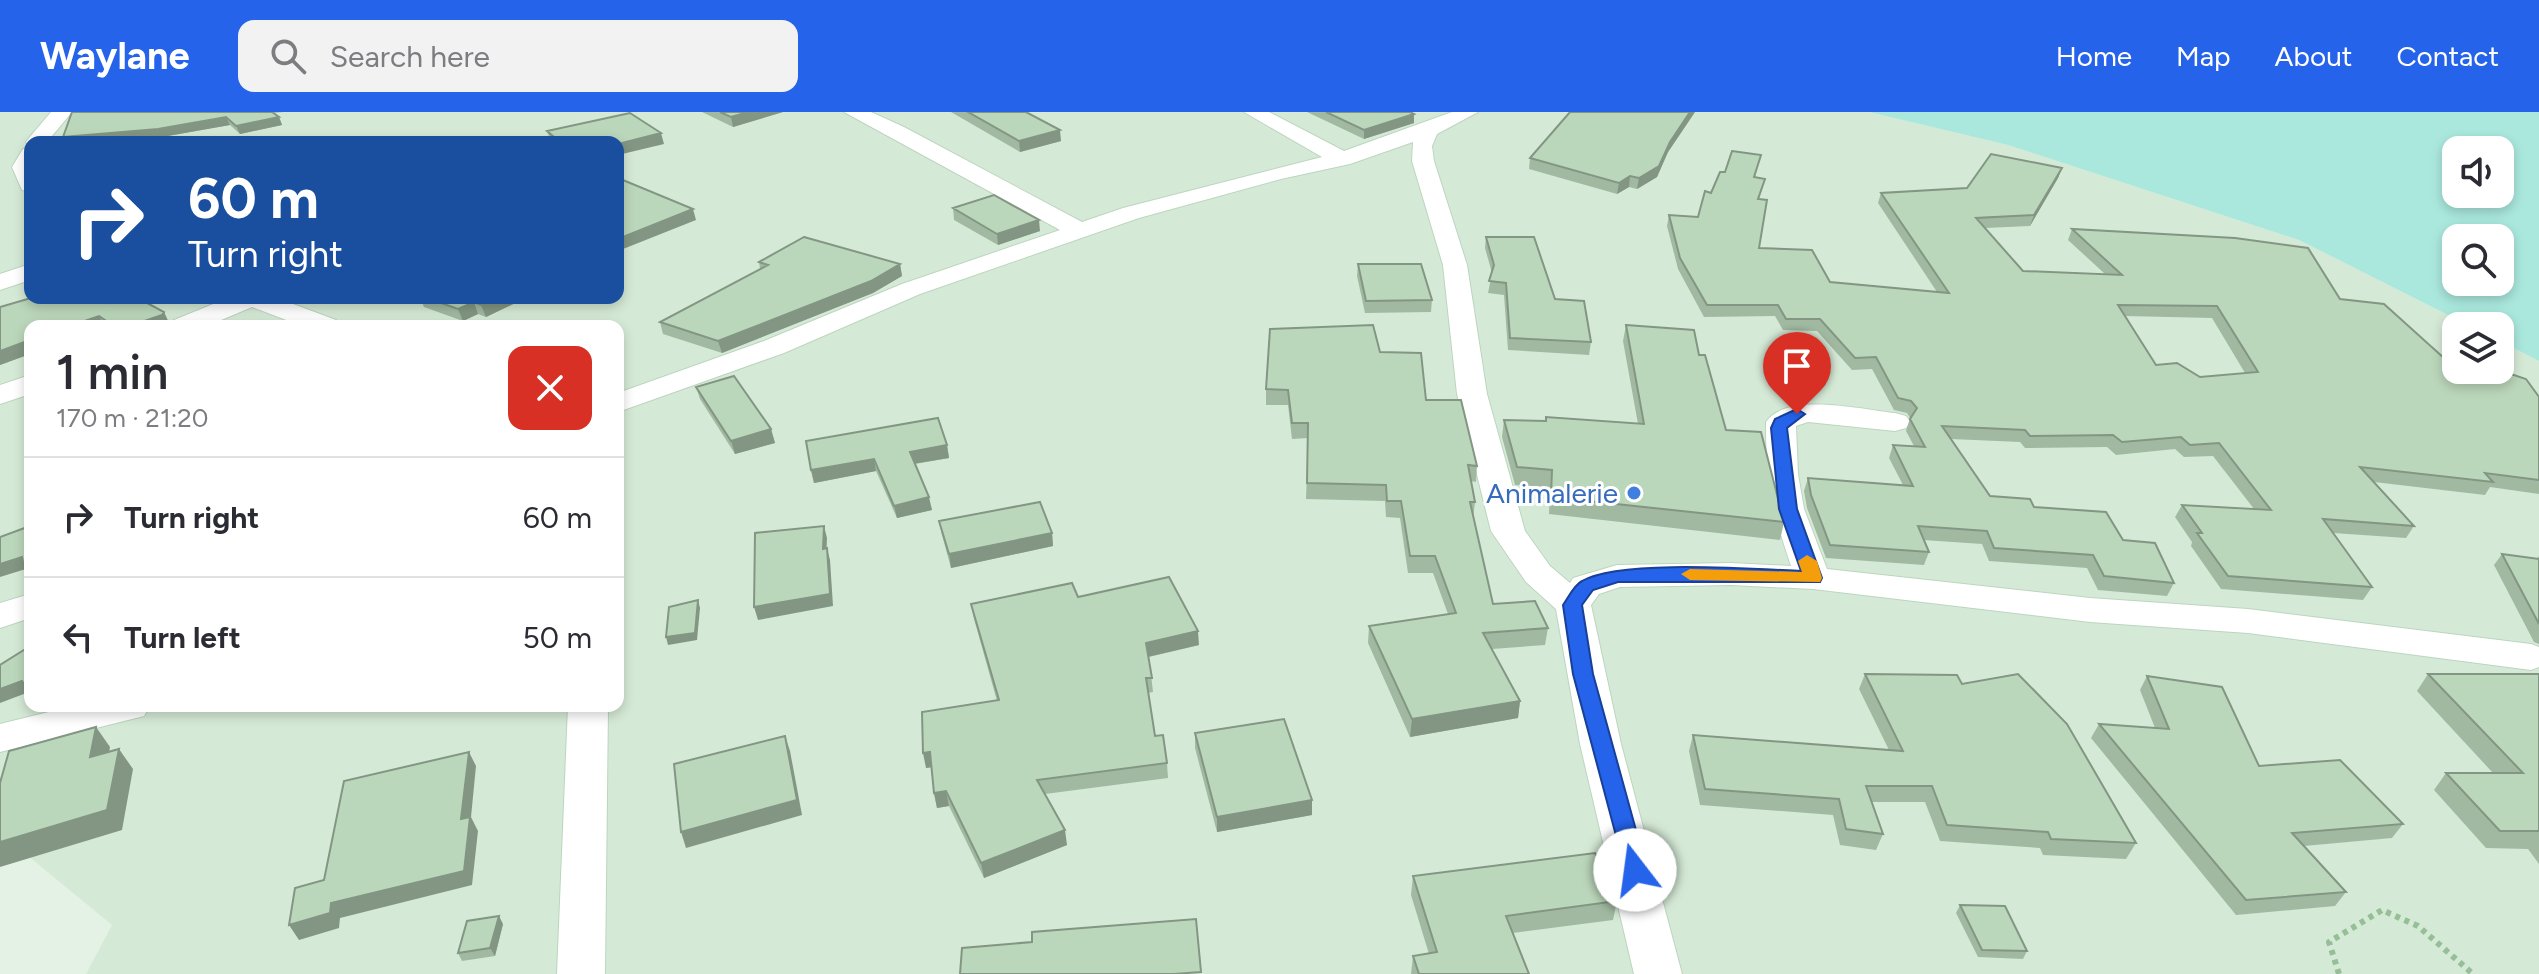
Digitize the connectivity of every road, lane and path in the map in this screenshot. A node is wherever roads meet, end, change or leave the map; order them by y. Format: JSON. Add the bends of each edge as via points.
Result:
{"nodes":[{"id":1,"x":62,"y":112,"type":"edge"},
{"id":2,"x":854,"y":112,"type":"edge"},
{"id":3,"x":1254,"y":112,"type":"edge"},
{"id":4,"x":1468,"y":112,"type":"edge"},
{"id":5,"x":1428,"y":130,"type":"junction"},
{"id":6,"x":43,"y":136,"type":"edge"},
{"id":7,"x":24,"y":153,"type":"edge"},
{"id":8,"x":1342,"y":159,"type":"junction"},
{"id":9,"x":0,"y":162,"type":"edge"},
{"id":10,"x":1082,"y":232,"type":"junction"},
{"id":11,"x":24,"y":274,"type":"edge"},
{"id":12,"x":0,"y":282,"type":"edge"},
{"id":13,"x":237,"y":304,"type":"edge"},
{"id":14,"x":268,"y":304,"type":"edge"},
{"id":15,"x":199,"y":320,"type":"edge"},
{"id":16,"x":310,"y":320,"type":"edge"},
{"id":17,"x":24,"y":386,"type":"edge"},
{"id":18,"x":0,"y":395,"type":"edge"},
{"id":19,"x":624,"y":401,"type":"edge"},
{"id":20,"x":1895,"y":422,"type":"dead end"},
{"id":21,"x":1813,"y":578,"type":"junction"},
{"id":22,"x":1573,"y":605,"type":"junction"},
{"id":23,"x":24,"y":607,"type":"edge"},
{"id":24,"x":0,"y":616,"type":"edge"},
{"id":25,"x":2531,"y":657,"type":"dead end"},
{"id":26,"x":106,"y":712,"type":"edge"},
{"id":27,"x":588,"y":712,"type":"edge"},
{"id":28,"x":0,"y":738,"type":"edge"},
{"id":29,"x":581,"y":974,"type":"edge"},
{"id":30,"x":1658,"y":974,"type":"edge"},
{"id":31,"x":2339,"y":974,"type":"edge"},
{"id":32,"x":2473,"y":974,"type":"edge"}],
"edges":[{"from":1,"to":6,"type":"street"},
{"from":2,"to":10,"type":"street"},
{"from":3,"to":8,"type":"street"},
{"from":4,"to":5,"type":"street"},
{"from":5,"to":8,"type":"street"},
{"from":5,"to":22,"type":"street","via":[[1423,161],[1455,265],[1472,394],[1508,531],[1538,574]]},
{"from":7,"to":9,"type":"street"},
{"from":8,"to":10,"type":"street","via":[[1160,205]]},
{"from":10,"to":19,"type":"street","via":[[911,289],[774,347]]},
{"from":11,"to":12,"type":"street"},
{"from":13,"to":15,"type":"street"},
{"from":14,"to":16,"type":"street"},
{"from":17,"to":18,"type":"street"},
{"from":20,"to":21,"type":"street","via":[[1808,413],[1781,422],[1788,509]]},
{"from":21,"to":22,"type":"street","via":[[1617,576],[1586,586]]},
{"from":21,"to":25,"type":"street","via":[[2090,610],[2248,621]]},
{"from":22,"to":30,"type":"street","via":[[1583,674]]},
{"from":23,"to":24,"type":"street"},
{"from":26,"to":28,"type":"street"},
{"from":27,"to":29,"type":"street"},
{"from":31,"to":32,"type":"path","via":[[2329,942],[2382,910],[2418,926]]}]}
